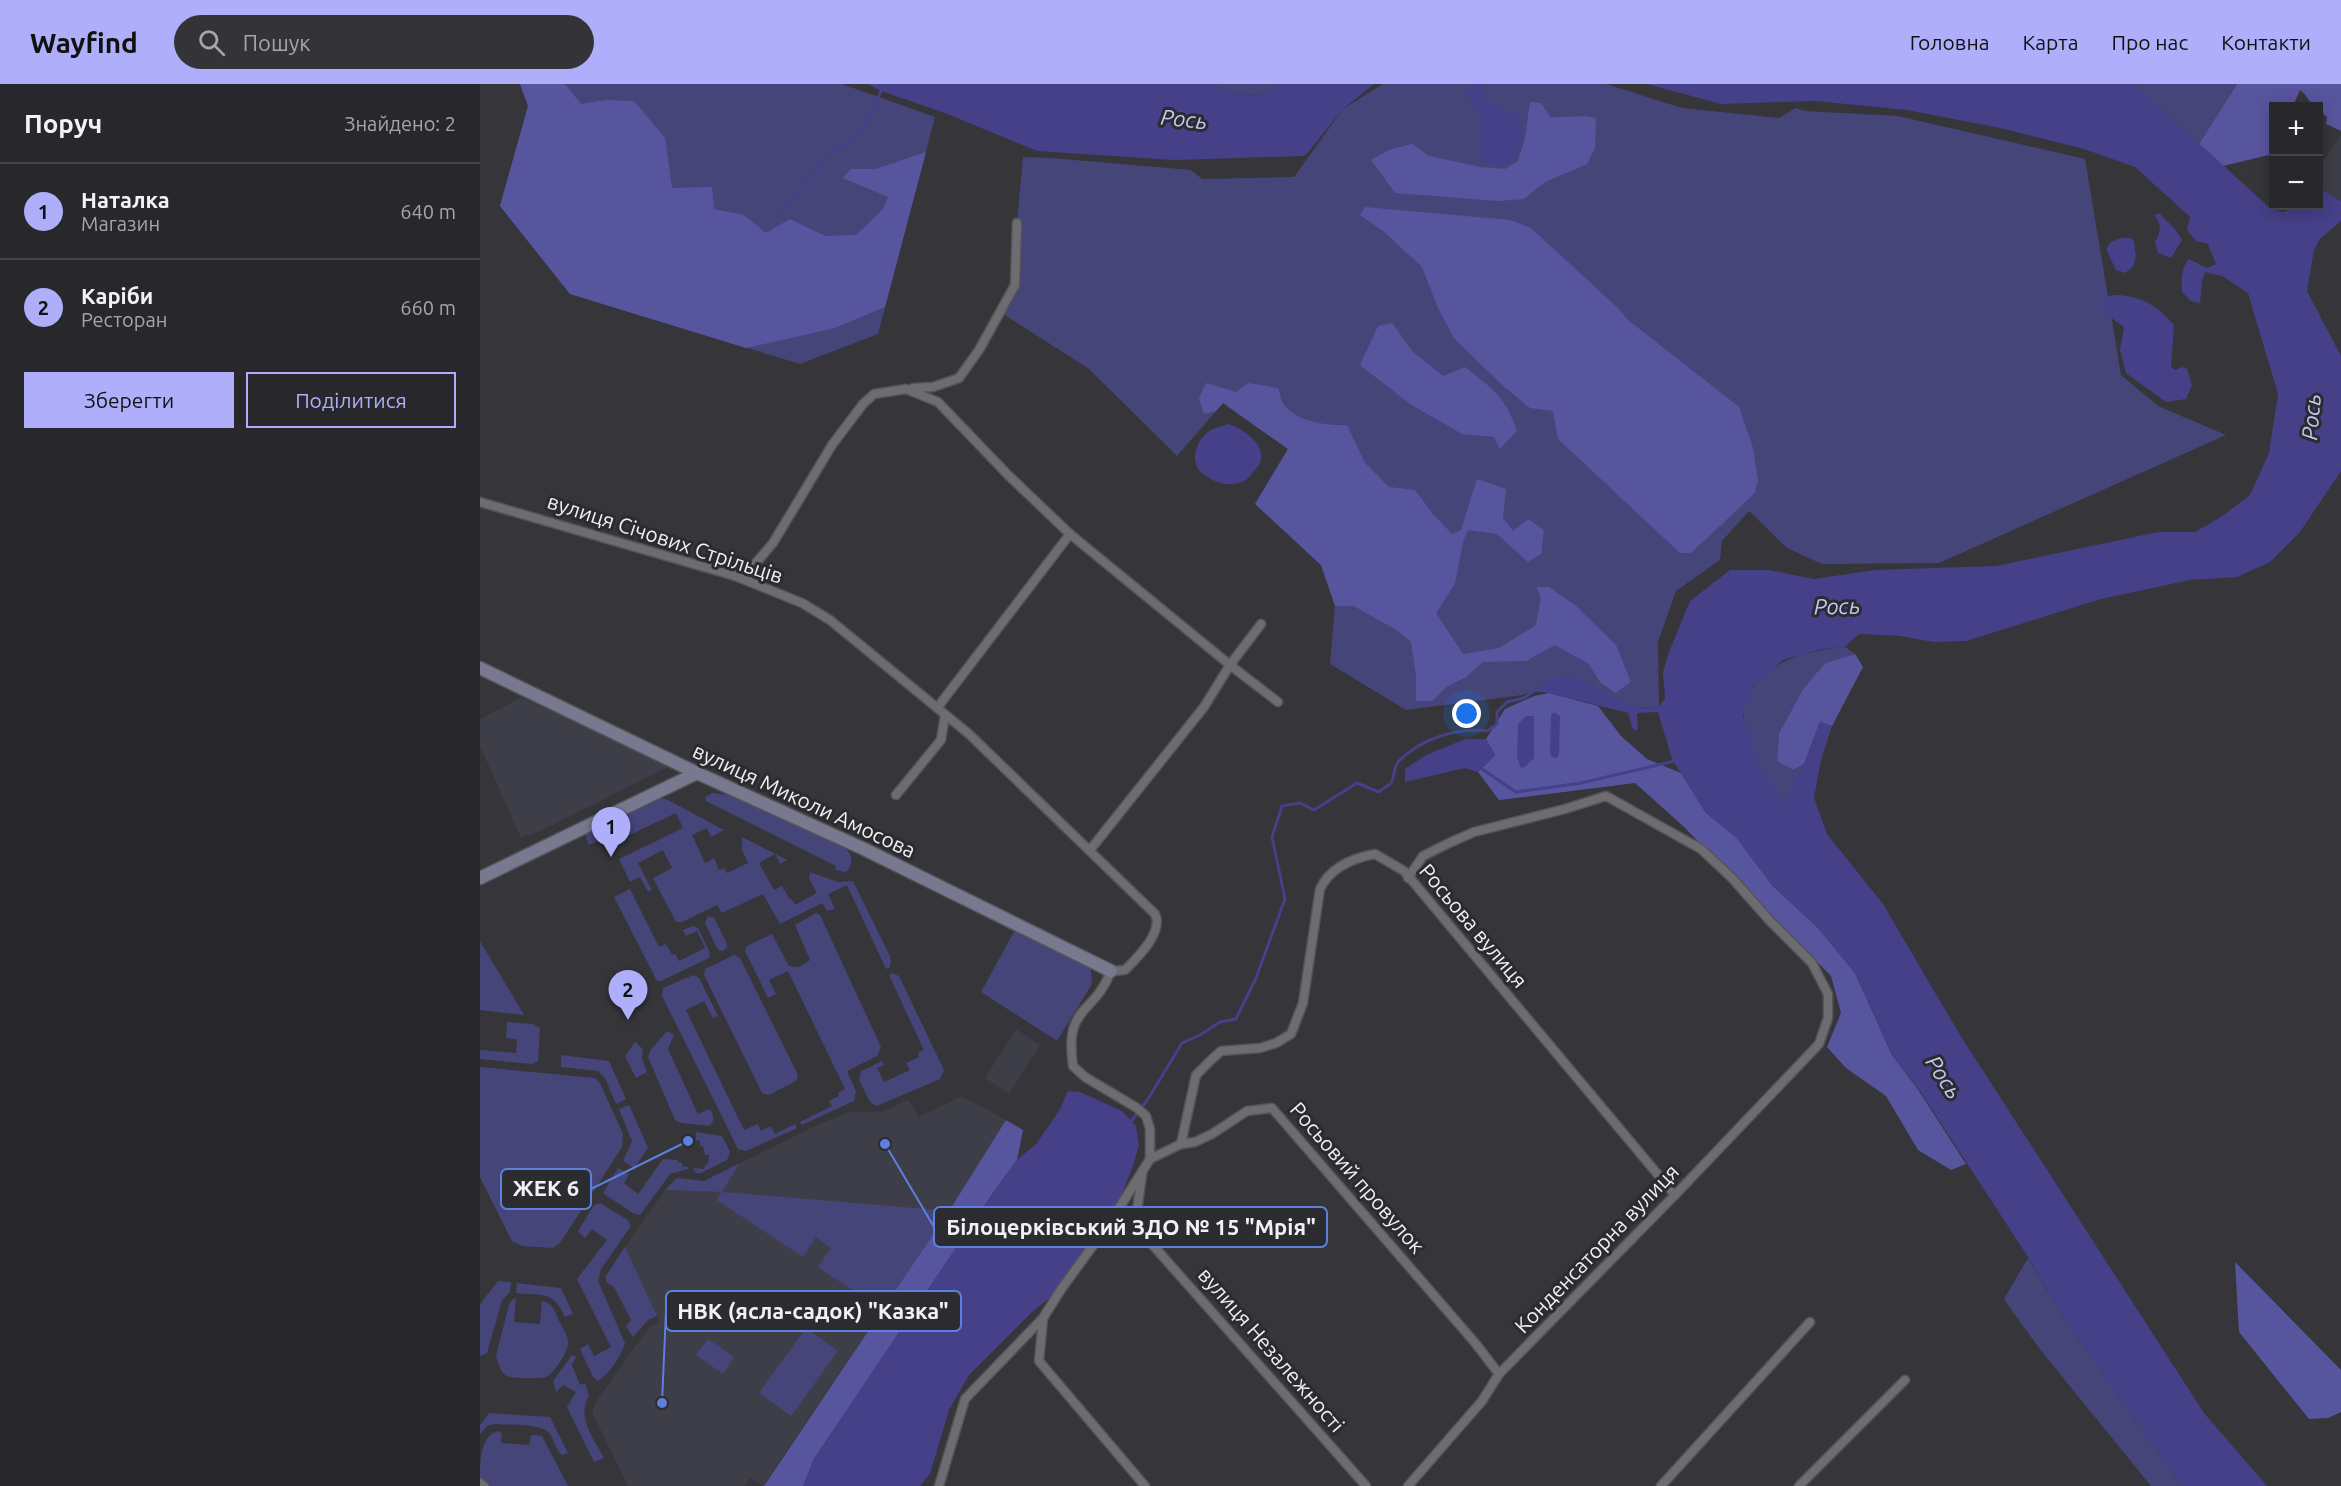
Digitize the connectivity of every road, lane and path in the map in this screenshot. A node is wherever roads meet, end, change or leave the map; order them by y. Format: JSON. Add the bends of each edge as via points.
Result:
{"nodes":[{"id":1,"x":1017,"y":223,"type":"dead end"},
{"id":2,"x":906,"y":389,"type":"junction"},
{"id":3,"x":480,"y":502,"type":"edge"},
{"id":4,"x":1070,"y":534,"type":"junction"},
{"id":5,"x":735,"y":576,"type":"junction"},
{"id":6,"x":1262,"y":624,"type":"dead end"},
{"id":7,"x":1230,"y":665,"type":"junction"},
{"id":8,"x":480,"y":668,"type":"edge"},
{"id":9,"x":1278,"y":702,"type":"dead end"},
{"id":10,"x":937,"y":708,"type":"junction"},
{"id":11,"x":945,"y":715,"type":"junction"},
{"id":12,"x":697,"y":773,"type":"junction"},
{"id":13,"x":896,"y":795,"type":"dead end"},
{"id":14,"x":1090,"y":850,"type":"junction"},
{"id":15,"x":480,"y":878,"type":"edge"},
{"id":16,"x":1408,"y":878,"type":"junction"},
{"id":17,"x":1111,"y":972,"type":"junction"},
{"id":18,"x":1181,"y":1144,"type":"junction"},
{"id":19,"x":1150,"y":1158,"type":"junction"},
{"id":20,"x":1142,"y":1172,"type":"junction"},
{"id":21,"x":1675,"y":1195,"type":"junction"},
{"id":22,"x":1043,"y":1318,"type":"junction"},
{"id":23,"x":1810,"y":1322,"type":"dead end"},
{"id":24,"x":1499,"y":1374,"type":"junction"},
{"id":25,"x":1905,"y":1380,"type":"dead end"},
{"id":26,"x":480,"y":1483,"type":"edge"},
{"id":27,"x":941,"y":1484,"type":"edge"},
{"id":28,"x":484,"y":1486,"type":"edge"},
{"id":29,"x":1146,"y":1486,"type":"edge"},
{"id":30,"x":1366,"y":1486,"type":"edge"},
{"id":31,"x":1408,"y":1486,"type":"edge"},
{"id":32,"x":1660,"y":1486,"type":"edge"},
{"id":33,"x":1799,"y":1486,"type":"edge"}],
"edges":[{"from":1,"to":2,"type":"street","via":[[1015,285],[979,350],[959,378],[933,387]]},
{"from":2,"to":4,"type":"street","via":[[938,402]]},
{"from":2,"to":5,"type":"street","via":[[874,394],[863,404],[832,445],[773,543],[755,564]]},
{"from":3,"to":5,"type":"street","name":"вулиця Січових Стрільців"},
{"from":4,"to":7,"type":"street"},
{"from":4,"to":10,"type":"street"},
{"from":5,"to":10,"type":"street","name":"вулиця Січових Стрільців","via":[[802,603],[830,620]]},
{"from":6,"to":7,"type":"street"},
{"from":7,"to":9,"type":"street"},
{"from":7,"to":14,"type":"street","via":[[1204,707]]},
{"from":8,"to":12,"type":"street","name":"вулиця Миколи Амосова"},
{"from":10,"to":11,"type":"street","name":"вулиця Січових Стрільців"},
{"from":11,"to":13,"type":"street","via":[[941,740]]},
{"from":11,"to":14,"type":"street","name":"вулиця Січових Стрільців"},
{"from":12,"to":15,"type":"street"},
{"from":12,"to":17,"type":"street","name":"вулиця Миколи Амосова","via":[[864,849]]},
{"from":14,"to":17,"type":"street","name":"вулиця Січових Стрільців","via":[[1155,914],[1158,926],[1125,970]]},
{"from":16,"to":18,"type":"street","name":"Росьова вулиця","via":[[1404,871],[1376,854],[1344,864],[1325,880],[1320,890],[1303,1003],[1291,1034],[1260,1048],[1221,1051],[1196,1075]]},
{"from":16,"to":21,"type":"street","name":"Росьова вулиця"},
{"from":16,"to":21,"type":"street","name":"Конденсаторна вулиця","via":[[1423,856],[1474,832],[1606,796],[1701,849],[1812,963],[1828,994],[1828,1018],[1819,1044]]},
{"from":17,"to":19,"type":"street","via":[[1075,1020],[1074,1066],[1101,1088],[1141,1111],[1150,1129]]},
{"from":18,"to":19,"type":"street","name":"Росьовий провулок"},
{"from":18,"to":24,"type":"street","name":"Росьовий провулок","via":[[1212,1134],[1247,1111],[1272,1108]]},
{"from":19,"to":20,"type":"street"},
{"from":20,"to":22,"type":"street"},
{"from":20,"to":30,"type":"street","name":"вулиця Незалежності","via":[[1136,1225]]},
{"from":21,"to":24,"type":"street","name":"Конденсаторна вулиця"},
{"from":22,"to":27,"type":"street","via":[[965,1399]]},
{"from":22,"to":29,"type":"street","via":[[1039,1362]]},
{"from":23,"to":32,"type":"street"},
{"from":24,"to":31,"type":"street","name":"Конденсаторна вулиця","via":[[1482,1401]]},
{"from":25,"to":33,"type":"street"},
{"from":26,"to":28,"type":"street"}]}
